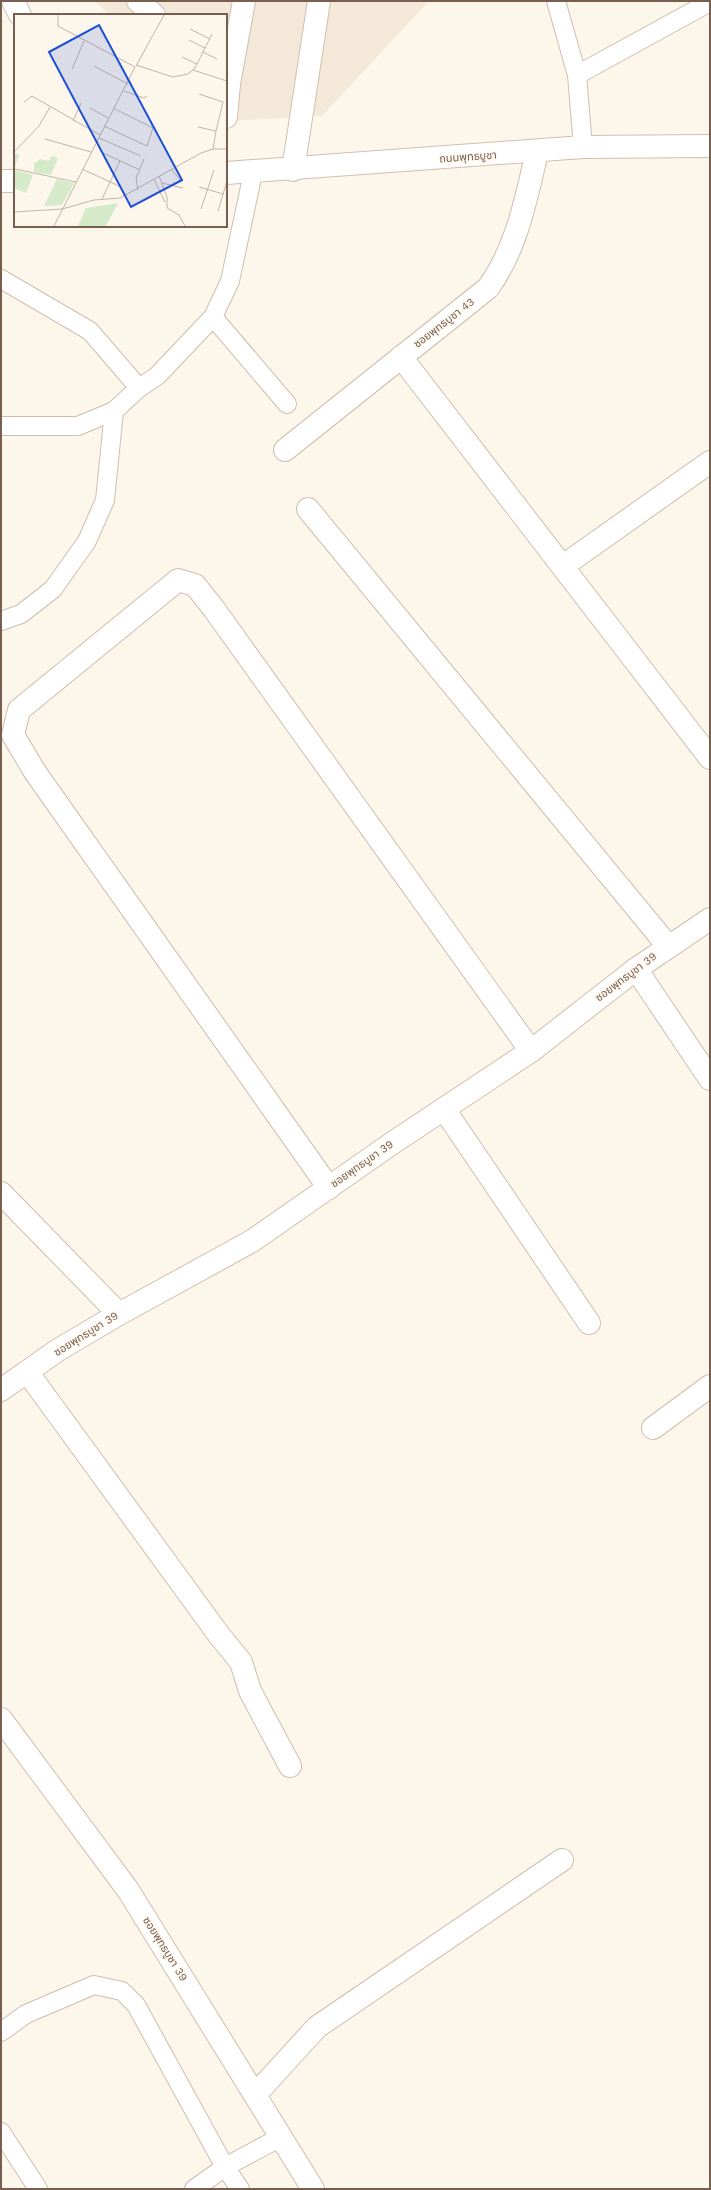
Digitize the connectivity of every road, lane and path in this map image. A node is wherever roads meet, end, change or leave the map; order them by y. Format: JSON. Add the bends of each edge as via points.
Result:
{"nodes":[{"id":1,"x":13,"y":1,"type":"edge"},
{"id":2,"x":138,"y":1,"type":"edge"},
{"id":3,"x":244,"y":1,"type":"edge"},
{"id":4,"x":319,"y":1,"type":"edge"},
{"id":5,"x":556,"y":1,"type":"edge"},
{"id":6,"x":710,"y":2,"type":"edge"},
{"id":7,"x":20,"y":14,"type":"edge"},
{"id":8,"x":153,"y":14,"type":"edge"},
{"id":9,"x":577,"y":75,"type":"junction"},
{"id":10,"x":228,"y":82,"type":"edge"},
{"id":11,"x":227,"y":100,"type":"edge"},
{"id":12,"x":710,"y":146,"type":"edge"},
{"id":13,"x":583,"y":147,"type":"junction"},
{"id":14,"x":537,"y":152,"type":"junction"},
{"id":15,"x":293,"y":170,"type":"junction"},
{"id":16,"x":253,"y":172,"type":"junction"},
{"id":17,"x":227,"y":173,"type":"edge"},
{"id":18,"x":1,"y":181,"type":"edge"},
{"id":19,"x":14,"y":181,"type":"edge"},
{"id":20,"x":1,"y":279,"type":"edge"},
{"id":21,"x":213,"y":317,"type":"junction"},
{"id":22,"x":401,"y":357,"type":"junction"},
{"id":23,"x":139,"y":388,"type":"junction"},
{"id":24,"x":287,"y":404,"type":"dead end"},
{"id":25,"x":114,"y":411,"type":"junction"},
{"id":26,"x":1,"y":426,"type":"edge"},
{"id":27,"x":285,"y":450,"type":"dead end"},
{"id":28,"x":710,"y":462,"type":"edge"},
{"id":29,"x":308,"y":509,"type":"dead end"},
{"id":30,"x":563,"y":566,"type":"junction"},
{"id":31,"x":1,"y":621,"type":"edge"},
{"id":32,"x":710,"y":758,"type":"edge"},
{"id":33,"x":710,"y":919,"type":"edge"},
{"id":34,"x":668,"y":946,"type":"junction"},
{"id":35,"x":636,"y":969,"type":"junction"},
{"id":36,"x":531,"y":1051,"type":"junction"},
{"id":37,"x":710,"y":1079,"type":"edge"},
{"id":38,"x":444,"y":1109,"type":"junction"},
{"id":39,"x":329,"y":1188,"type":"junction"},
{"id":40,"x":1,"y":1193,"type":"edge"},
{"id":41,"x":119,"y":1314,"type":"junction"},
{"id":42,"x":589,"y":1323,"type":"dead end"},
{"id":43,"x":28,"y":1373,"type":"junction"},
{"id":44,"x":710,"y":1386,"type":"edge"},
{"id":45,"x":1,"y":1390,"type":"edge"},
{"id":46,"x":653,"y":1428,"type":"dead end"},
{"id":47,"x":1,"y":1719,"type":"edge"},
{"id":48,"x":290,"y":1766,"type":"dead end"},
{"id":49,"x":562,"y":1860,"type":"dead end"},
{"id":50,"x":1,"y":2032,"type":"edge"},
{"id":51,"x":255,"y":2095,"type":"junction"},
{"id":52,"x":1,"y":2132,"type":"edge"},
{"id":53,"x":281,"y":2137,"type":"junction"},
{"id":54,"x":225,"y":2167,"type":"junction"},
{"id":55,"x":38,"y":2189,"type":"edge"},
{"id":56,"x":194,"y":2189,"type":"edge"},
{"id":57,"x":240,"y":2189,"type":"edge"},
{"id":58,"x":313,"y":2189,"type":"edge"}],
"edges":[{"from":1,"to":7,"type":"street"},
{"from":2,"to":8,"type":"street"},
{"from":3,"to":10,"type":"street"},
{"from":4,"to":15,"type":"street"},
{"from":5,"to":9,"type":"lane"},
{"from":6,"to":9,"type":"lane"},
{"from":9,"to":13,"type":"lane"},
{"from":10,"to":11,"type":"street"},
{"from":12,"to":13,"type":"street","name":"ถนนพุทธบูชา"},
{"from":13,"to":14,"type":"street","name":"ถนนพุทธบูชา"},
{"from":14,"to":15,"type":"street","name":"ถนนพุทธบูชา"},
{"from":14,"to":22,"type":"street","name":"ซอยพุทธบูชา 43","via":[[521,223],[500,272],[488,288]]},
{"from":15,"to":16,"type":"street","name":"ถนนพุทธบูชา"},
{"from":16,"to":17,"type":"street","name":"ถนนพุทธบูชา"},
{"from":16,"to":21,"type":"lane","via":[[230,281]]},
{"from":18,"to":19,"type":"street"},
{"from":20,"to":23,"type":"lane","via":[[90,332]]},
{"from":21,"to":23,"type":"lane","via":[[158,376]]},
{"from":21,"to":24,"type":"lane"},
{"from":22,"to":27,"type":"street","name":"ซอยพุทธบูชา 43"},
{"from":22,"to":30,"type":"street"},
{"from":23,"to":25,"type":"lane"},
{"from":25,"to":26,"type":"lane","via":[[78,426]]},
{"from":25,"to":31,"type":"lane","via":[[105,500],[88,541],[53,589],[21,614]]},
{"from":28,"to":30,"type":"street"},
{"from":29,"to":34,"type":"street"},
{"from":30,"to":32,"type":"street"},
{"from":33,"to":34,"type":"street","name":"ซอยพุทธบูชา 39"},
{"from":34,"to":35,"type":"street","name":"ซอยพุทธบูชา 39"},
{"from":35,"to":36,"type":"street","name":"ซอยพุทธบูชา 39"},
{"from":35,"to":37,"type":"street"},
{"from":36,"to":38,"type":"street","name":"ซอยพุทธบูชา 39"},
{"from":36,"to":39,"type":"street","via":[[214,609],[195,585],[178,580],[19,710],[13,735],[35,772]]},
{"from":38,"to":39,"type":"street","name":"ซอยพุทธบูชา 39"},
{"from":38,"to":42,"type":"street"},
{"from":39,"to":41,"type":"street","name":"ซอยพุทธบูชา 39","via":[[252,1241]]},
{"from":40,"to":41,"type":"street"},
{"from":41,"to":43,"type":"street","name":"ซอยพุทธบูชา 39","via":[[58,1350]]},
{"from":43,"to":45,"type":"street","name":"ซอยพุทธบูชา 39"},
{"from":43,"to":48,"type":"street","via":[[241,1662],[250,1691]]},
{"from":44,"to":46,"type":"street"},
{"from":47,"to":51,"type":"street","name":"ซอยพุทธบูชา 39","via":[[128,1890]]},
{"from":49,"to":51,"type":"street","via":[[317,2027]]},
{"from":50,"to":54,"type":"lane","via":[[26,2014],[94,1985],[122,1991],[136,2005]]},
{"from":51,"to":53,"type":"street","name":"ซอยพุทธบูชา 39"},
{"from":52,"to":55,"type":"lane"},
{"from":53,"to":54,"type":"lane"},
{"from":53,"to":58,"type":"street","name":"ซอยพุทธบูชา 39"},
{"from":54,"to":56,"type":"lane"},
{"from":54,"to":57,"type":"lane"}]}
